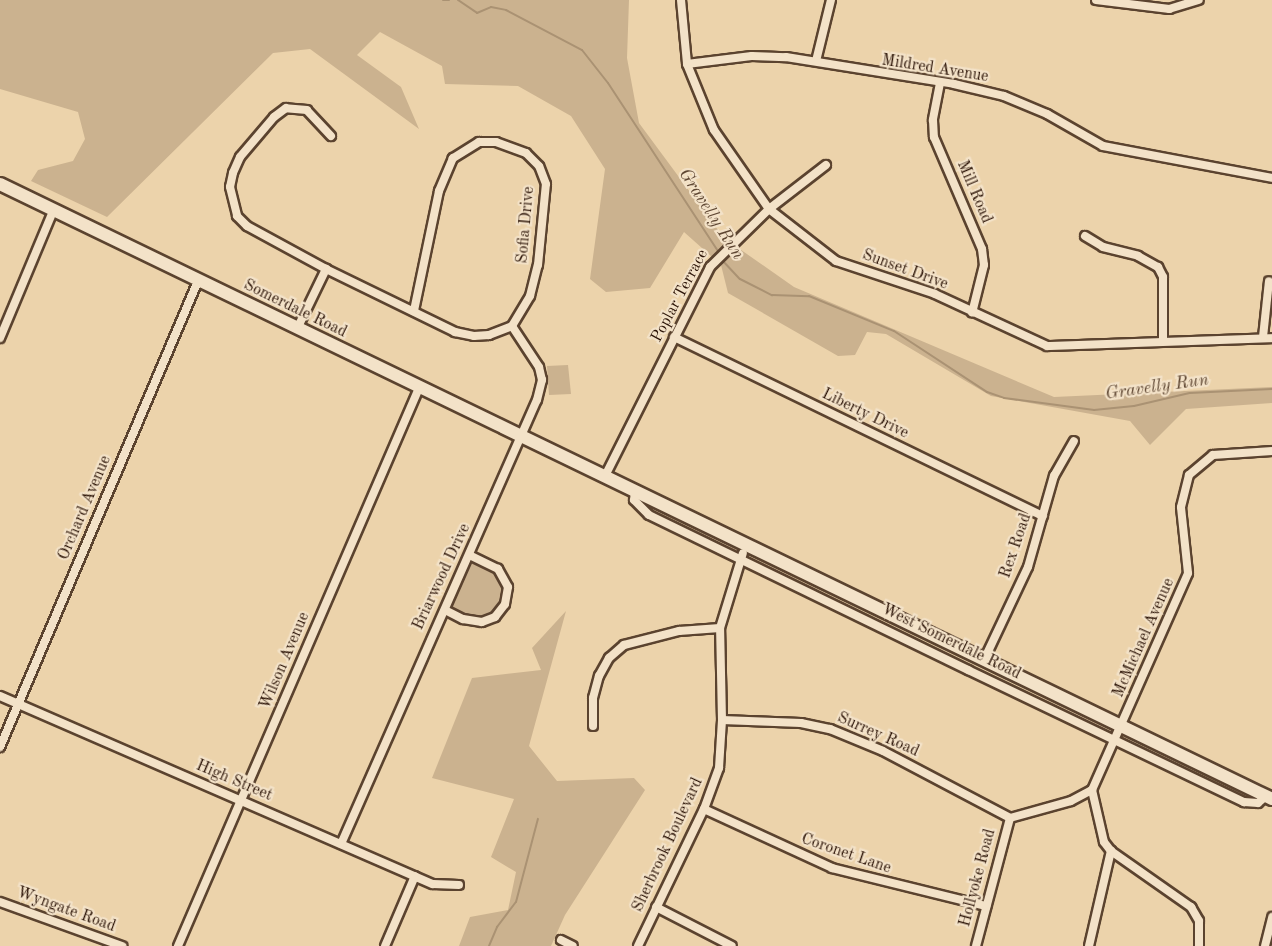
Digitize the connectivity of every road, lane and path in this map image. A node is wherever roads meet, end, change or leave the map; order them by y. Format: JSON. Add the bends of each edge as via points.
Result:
{"nodes":[{"id":1,"x":681,"y":0,"type":"edge"},
{"id":2,"x":831,"y":0,"type":"edge"},
{"id":3,"x":1096,"y":0,"type":"edge"},
{"id":4,"x":1199,"y":0,"type":"edge"},
{"id":5,"x":816,"y":61,"type":"junction"},
{"id":6,"x":687,"y":64,"type":"junction"},
{"id":7,"x":940,"y":83,"type":"junction"},
{"id":8,"x":331,"y":136,"type":"dead end"},
{"id":9,"x":826,"y":165,"type":"dead end"},
{"id":10,"x":1272,"y":178,"type":"edge"},
{"id":11,"x":0,"y":184,"type":"edge"},
{"id":12,"x":769,"y":209,"type":"junction"},
{"id":13,"x":53,"y":211,"type":"junction"},
{"id":14,"x":1085,"y":236,"type":"dead end"},
{"id":15,"x":326,"y":269,"type":"junction"},
{"id":16,"x":198,"y":281,"type":"junction"},
{"id":17,"x":1269,"y":281,"type":"dead end"},
{"id":18,"x":414,"y":311,"type":"junction"},
{"id":19,"x":972,"y":313,"type":"junction"},
{"id":20,"x":512,"y":326,"type":"junction"},
{"id":21,"x":297,"y":329,"type":"junction"},
{"id":22,"x":674,"y":337,"type":"junction"},
{"id":23,"x":0,"y":338,"type":"edge"},
{"id":24,"x":1268,"y":338,"type":"edge"},
{"id":25,"x":1162,"y":341,"type":"junction"},
{"id":26,"x":419,"y":388,"type":"junction"},
{"id":27,"x":521,"y":438,"type":"junction"},
{"id":28,"x":1074,"y":441,"type":"dead end"},
{"id":29,"x":1272,"y":451,"type":"edge"},
{"id":30,"x":576,"y":465,"type":"joint"},
{"id":31,"x":605,"y":476,"type":"junction"},
{"id":32,"x":635,"y":491,"type":"junction"},
{"id":33,"x":1043,"y":516,"type":"junction"},
{"id":34,"x":746,"y":544,"type":"junction"},
{"id":35,"x":470,"y":555,"type":"junction"},
{"id":36,"x":741,"y":558,"type":"junction"},
{"id":37,"x":445,"y":610,"type":"junction"},
{"id":38,"x":720,"y":628,"type":"junction"},
{"id":39,"x":984,"y":660,"type":"junction"},
{"id":40,"x":0,"y":696,"type":"edge"},
{"id":41,"x":18,"y":704,"type":"junction"},
{"id":42,"x":723,"y":720,"type":"junction"},
{"id":43,"x":1122,"y":724,"type":"junction"},
{"id":44,"x":593,"y":726,"type":"dead end"},
{"id":45,"x":1115,"y":739,"type":"junction"},
{"id":46,"x":0,"y":747,"type":"edge"},
{"id":47,"x":1092,"y":790,"type":"junction"},
{"id":48,"x":1269,"y":798,"type":"edge"},
{"id":49,"x":241,"y":800,"type":"junction"},
{"id":50,"x":704,"y":809,"type":"junction"},
{"id":51,"x":1010,"y":818,"type":"junction"},
{"id":52,"x":341,"y":844,"type":"junction"},
{"id":53,"x":1111,"y":852,"type":"junction"},
{"id":54,"x":415,"y":876,"type":"junction"},
{"id":55,"x":459,"y":885,"type":"dead end"},
{"id":56,"x":0,"y":902,"type":"edge"},
{"id":57,"x":986,"y":906,"type":"junction"},
{"id":58,"x":656,"y":907,"type":"junction"},
{"id":59,"x":1272,"y":917,"type":"edge"},
{"id":60,"x":561,"y":940,"type":"dead end"},
{"id":61,"x":1268,"y":941,"type":"edge"},
{"id":62,"x":122,"y":946,"type":"edge"},
{"id":63,"x":178,"y":946,"type":"edge"},
{"id":64,"x":385,"y":946,"type":"edge"},
{"id":65,"x":573,"y":946,"type":"edge"},
{"id":66,"x":638,"y":946,"type":"edge"},
{"id":67,"x":732,"y":946,"type":"edge"},
{"id":68,"x":976,"y":946,"type":"edge"},
{"id":69,"x":1089,"y":946,"type":"edge"},
{"id":70,"x":1199,"y":946,"type":"edge"}],
"edges":[{"from":1,"to":6,"type":"street","name":"Sunset Drive"},
{"from":2,"to":5,"type":"street"},
{"from":3,"to":4,"type":"street","via":[[1169,9]]},
{"from":5,"to":6,"type":"street","name":"Mildred Avenue","via":[[752,56]]},
{"from":5,"to":7,"type":"street","name":"Mildred Avenue","via":[[851,71]]},
{"from":6,"to":12,"type":"street","name":"Sunset Drive","via":[[714,130]]},
{"from":7,"to":10,"type":"street","name":"Mildred Avenue","via":[[1004,96],[1047,114],[1103,146]]},
{"from":7,"to":19,"type":"street","name":"Mill Road","via":[[934,137],[982,249],[984,265]]},
{"from":8,"to":15,"type":"street","via":[[307,110],[286,108],[240,157],[230,187],[237,216]]},
{"from":9,"to":12,"type":"street","name":"Poplar Terrace"},
{"from":11,"to":13,"type":"main road","name":"Somerdale Road"},
{"from":12,"to":19,"type":"street","name":"Sunset Drive","via":[[836,261],[935,294]]},
{"from":12,"to":22,"type":"street","name":"Poplar Terrace","via":[[710,267]]},
{"from":13,"to":16,"type":"main road","name":"Somerdale Road"},
{"from":13,"to":23,"type":"street"},
{"from":14,"to":25,"type":"street","via":[[1103,247],[1138,256],[1158,267],[1162,277]]},
{"from":15,"to":18,"type":"street"},
{"from":15,"to":21,"type":"street"},
{"from":16,"to":21,"type":"main road","name":"Somerdale Road"},
{"from":16,"to":41,"type":"street","name":"Orchard Avenue"},
{"from":17,"to":24,"type":"street"},
{"from":18,"to":20,"type":"street","via":[[474,336]]},
{"from":18,"to":20,"type":"street","name":"Sofia Drive","via":[[446,169],[461,149],[479,142],[496,142],[526,153],[539,166],[546,184],[538,265],[530,296]]},
{"from":19,"to":25,"type":"street","name":"Sunset Drive","via":[[1047,346]]},
{"from":20,"to":27,"type":"street","name":"Briarwood Drive","via":[[540,367],[542,380]]},
{"from":21,"to":26,"type":"main road","name":"Somerdale Road"},
{"from":22,"to":31,"type":"street","name":"Poplar Terrace"},
{"from":22,"to":33,"type":"street","name":"Liberty Drive"},
{"from":24,"to":25,"type":"street","name":"Sunset Drive"},
{"from":26,"to":27,"type":"main road","name":"Somerdale Road"},
{"from":26,"to":49,"type":"street","name":"Wilson Avenue"},
{"from":27,"to":30,"type":"main road","name":"Somerdale Road"},
{"from":27,"to":35,"type":"street","name":"Briarwood Drive"},
{"from":28,"to":33,"type":"street","name":"Rex Road","via":[[1054,476]]},
{"from":29,"to":43,"type":"street","name":"McMichael Avenue","via":[[1213,455],[1189,475],[1181,507],[1188,573]]},
{"from":30,"to":31,"type":"main road","name":"West Somerdale Road"},
{"from":31,"to":32,"type":"main road","name":"West Somerdale Road"},
{"from":32,"to":34,"type":"main road","name":"West Somerdale Road"},
{"from":32,"to":36,"type":"street","name":"West Somerdale Road","via":[[634,500],[649,515]]},
{"from":33,"to":39,"type":"street","name":"Rex Road","via":[[1028,567]]},
{"from":34,"to":36,"type":"street","name":"Sherbrook Boulevard"},
{"from":34,"to":39,"type":"main road","name":"West Somerdale Road"},
{"from":35,"to":37,"type":"street","name":"Briarwood Drive"},
{"from":35,"to":37,"type":"street","via":[[498,569],[508,587],[505,604],[495,617],[482,622],[463,619]]},
{"from":36,"to":38,"type":"street","name":"Sherbrook Boulevard"},
{"from":36,"to":45,"type":"street","name":"West Somerdale Road"},
{"from":37,"to":52,"type":"street","name":"Briarwood Drive"},
{"from":38,"to":42,"type":"street","name":"Sherbrook Boulevard"},
{"from":38,"to":44,"type":"street","via":[[679,631],[624,645],[609,658],[599,676],[593,698]]},
{"from":39,"to":43,"type":"main road","name":"West Somerdale Road"},
{"from":40,"to":41,"type":"street","name":"High Street"},
{"from":41,"to":46,"type":"street","name":"Orchard Avenue"},
{"from":41,"to":49,"type":"street","name":"High Street"},
{"from":42,"to":50,"type":"street","name":"Sherbrook Boulevard","via":[[719,768]]},
{"from":42,"to":51,"type":"street","name":"Surrey Road","via":[[801,723],[830,729],[884,752]]},
{"from":43,"to":45,"type":"street","name":"McMichael Avenue"},
{"from":43,"to":48,"type":"main road","name":"West Somerdale Road"},
{"from":45,"to":47,"type":"street","name":"McMichael Avenue"},
{"from":45,"to":48,"type":"street","name":"West Somerdale Road","via":[[1244,802],[1258,803]]},
{"from":47,"to":51,"type":"street","via":[[1040,812]]},
{"from":47,"to":53,"type":"street","via":[[1104,842]]},
{"from":49,"to":52,"type":"street","name":"High Street"},
{"from":49,"to":63,"type":"street","name":"Wilson Avenue"},
{"from":50,"to":57,"type":"street","name":"Coronet Lane","via":[[832,868]]},
{"from":50,"to":58,"type":"street","name":"Sherbrook Boulevard"},
{"from":51,"to":57,"type":"street","name":"Hollyoke Road"},
{"from":52,"to":54,"type":"street","name":"High Street"},
{"from":53,"to":69,"type":"street"},
{"from":53,"to":70,"type":"street","via":[[1191,907],[1198,921]]},
{"from":54,"to":55,"type":"street","name":"High Street","via":[[433,884]]},
{"from":54,"to":64,"type":"street"},
{"from":56,"to":62,"type":"street","name":"Wyngate Road"},
{"from":57,"to":68,"type":"street","name":"Hollyoke Road"},
{"from":58,"to":66,"type":"street","name":"Sherbrook Boulevard"},
{"from":58,"to":67,"type":"street"},
{"from":59,"to":61,"type":"street"},
{"from":60,"to":65,"type":"street"}]}
